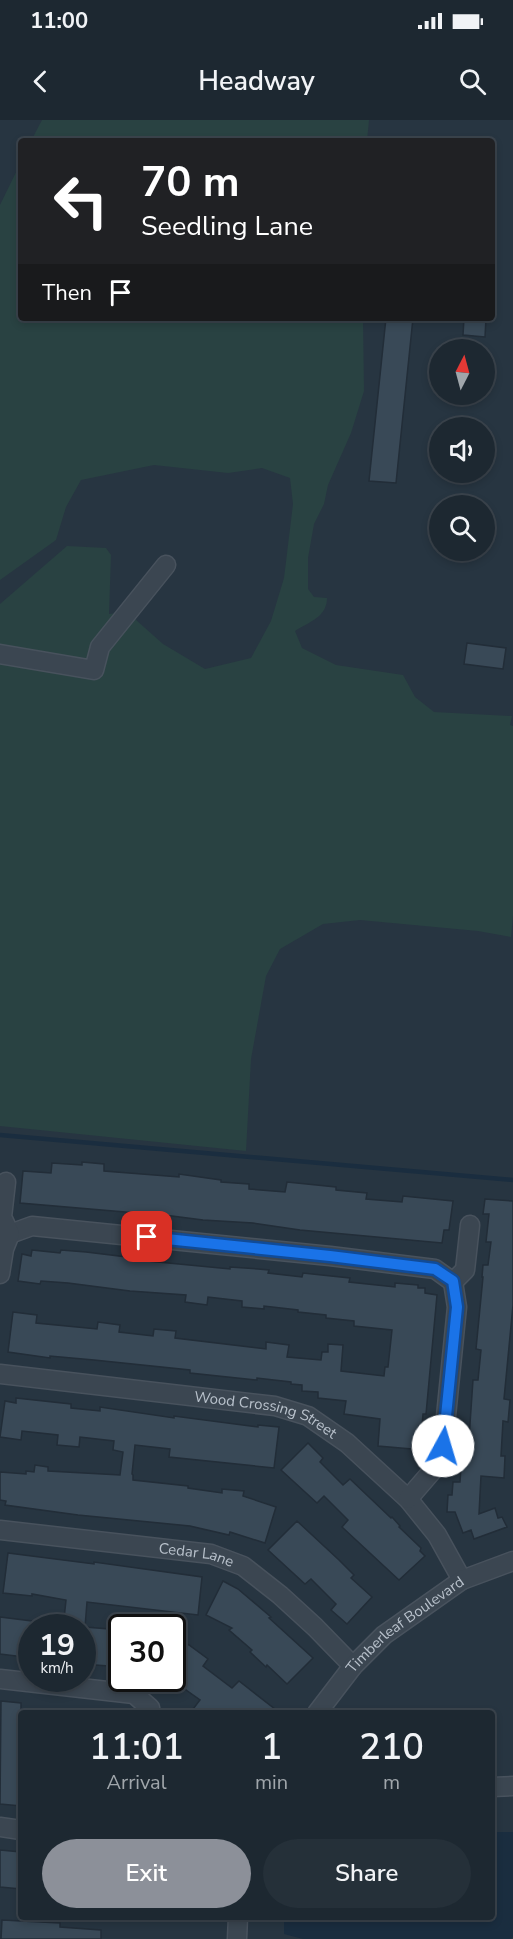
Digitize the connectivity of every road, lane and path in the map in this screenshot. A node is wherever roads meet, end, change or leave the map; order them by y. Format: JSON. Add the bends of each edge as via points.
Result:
{"nodes":[{"id":1,"x":166,"y":565,"type":"dead end"},
{"id":2,"x":0,"y":654,"type":"edge"},
{"id":3,"x":6,"y":1182,"type":"dead end"},
{"id":4,"x":470,"y":1225,"type":"dead end"},
{"id":5,"x":10,"y":1234,"type":"junction"},
{"id":6,"x":0,"y":1274,"type":"edge"},
{"id":7,"x":453,"y":1281,"type":"junction"},
{"id":8,"x":0,"y":1374,"type":"edge"},
{"id":9,"x":408,"y":1499,"type":"junction"},
{"id":10,"x":0,"y":1530,"type":"edge"},
{"id":11,"x":513,"y":1561,"type":"edge"},
{"id":12,"x":462,"y":1580,"type":"junction"},
{"id":13,"x":353,"y":1666,"type":"junction"},
{"id":14,"x":0,"y":1679,"type":"edge"},
{"id":15,"x":150,"y":1710,"type":"edge"},
{"id":16,"x":319,"y":1710,"type":"edge"},
{"id":17,"x":513,"y":1786,"type":"edge"},
{"id":18,"x":495,"y":1787,"type":"edge"},
{"id":19,"x":0,"y":1827,"type":"edge"},
{"id":20,"x":18,"y":1830,"type":"edge"},
{"id":21,"x":238,"y":1920,"type":"edge"},
{"id":22,"x":237,"y":1939,"type":"edge"}],
"edges":[{"from":1,"to":2,"type":"street","via":[[100,647],[93,670]]},
{"from":3,"to":5,"type":"street","via":[[2,1216]]},
{"from":4,"to":7,"type":"street","via":[[465,1270]]},
{"from":5,"to":6,"type":"street"},
{"from":5,"to":7,"type":"street","via":[[32,1226],[330,1256],[435,1269]]},
{"from":7,"to":9,"type":"street","via":[[457,1307],[443,1446],[433,1470]]},
{"from":8,"to":9,"type":"street","name":"Wood Crossing Street","via":[[275,1406],[308,1416],[347,1443]]},
{"from":9,"to":12,"type":"street","name":"Wood Crossing Street","via":[[437,1535]]},
{"from":10,"to":13,"type":"street","name":"Cedar Lane","via":[[211,1554],[243,1566],[280,1595]]},
{"from":11,"to":12,"type":"street","name":"Timberleaf Boulevard"},
{"from":12,"to":13,"type":"street","name":"Timberleaf Boulevard","via":[[384,1635]]},
{"from":13,"to":16,"type":"street","name":"Timberleaf Boulevard"},
{"from":14,"to":15,"type":"street","via":[[134,1694]]},
{"from":17,"to":18,"type":"street"},
{"from":19,"to":20,"type":"street"},
{"from":21,"to":22,"type":"street"}]}
